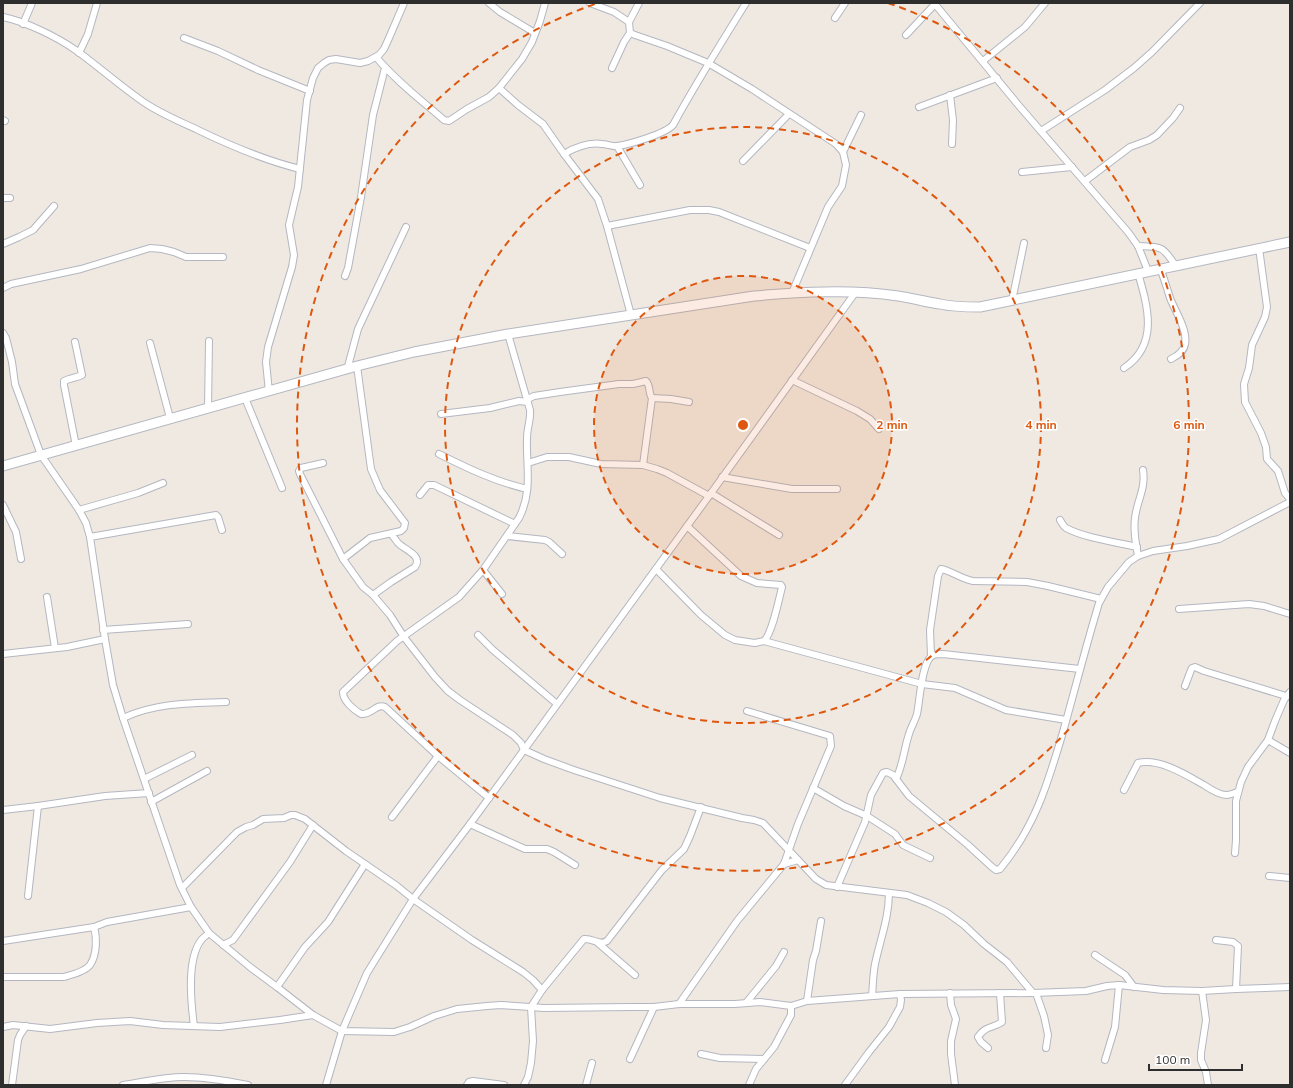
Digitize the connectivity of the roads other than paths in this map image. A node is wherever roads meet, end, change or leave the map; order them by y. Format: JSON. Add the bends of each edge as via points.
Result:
{"nodes":[{"id":1,"x":32,"y":3,"type":"edge"},
{"id":2,"x":97,"y":3,"type":"edge"},
{"id":3,"x":404,"y":3,"type":"edge"},
{"id":4,"x":489,"y":3,"type":"edge"},
{"id":5,"x":545,"y":3,"type":"edge"},
{"id":6,"x":590,"y":3,"type":"edge"},
{"id":7,"x":639,"y":3,"type":"edge"},
{"id":8,"x":746,"y":3,"type":"edge"},
{"id":9,"x":845,"y":3,"type":"edge"},
{"id":10,"x":935,"y":3,"type":"edge"},
{"id":11,"x":1045,"y":3,"type":"edge"},
{"id":12,"x":1200,"y":3,"type":"edge"},
{"id":13,"x":3,"y":17,"type":"edge"},
{"id":14,"x":835,"y":18,"type":"dead end"},
{"id":15,"x":629,"y":22,"type":"junction"},
{"id":16,"x":23,"y":24,"type":"junction"},
{"id":17,"x":535,"y":33,"type":"junction"},
{"id":18,"x":630,"y":33,"type":"junction"},
{"id":19,"x":906,"y":35,"type":"dead end"},
{"id":20,"x":184,"y":38,"type":"dead end"},
{"id":21,"x":79,"y":53,"type":"junction"},
{"id":22,"x":376,"y":57,"type":"junction"},
{"id":23,"x":983,"y":61,"type":"junction"},
{"id":24,"x":708,"y":63,"type":"junction"},
{"id":25,"x":385,"y":68,"type":"junction"},
{"id":26,"x":612,"y":68,"type":"dead end"},
{"id":27,"x":997,"y":78,"type":"junction"},
{"id":28,"x":499,"y":88,"type":"junction"},
{"id":29,"x":310,"y":91,"type":"junction"},
{"id":30,"x":950,"y":95,"type":"junction"},
{"id":31,"x":920,"y":107,"type":"dead end"},
{"id":32,"x":1180,"y":108,"type":"dead end"},
{"id":33,"x":789,"y":114,"type":"junction"},
{"id":34,"x":861,"y":115,"type":"dead end"},
{"id":35,"x":1041,"y":131,"type":"junction"},
{"id":36,"x":952,"y":144,"type":"dead end"},
{"id":37,"x":617,"y":146,"type":"junction"},
{"id":38,"x":843,"y":152,"type":"junction"},
{"id":39,"x":564,"y":154,"type":"junction"},
{"id":40,"x":743,"y":161,"type":"dead end"},
{"id":41,"x":1072,"y":167,"type":"junction"},
{"id":42,"x":300,"y":169,"type":"junction"},
{"id":43,"x":1022,"y":172,"type":"dead end"},
{"id":44,"x":1085,"y":181,"type":"junction"},
{"id":45,"x":640,"y":185,"type":"dead end"},
{"id":46,"x":3,"y":198,"type":"edge"},
{"id":47,"x":10,"y":198,"type":"dead end"},
{"id":48,"x":54,"y":206,"type":"dead end"},
{"id":49,"x":607,"y":226,"type":"junction"},
{"id":50,"x":406,"y":227,"type":"dead end"},
{"id":51,"x":1290,"y":242,"type":"edge"},
{"id":52,"x":1024,"y":243,"type":"dead end"},
{"id":53,"x":3,"y":244,"type":"edge"},
{"id":54,"x":1138,"y":246,"type":"junction"},
{"id":55,"x":810,"y":248,"type":"junction"},
{"id":56,"x":1259,"y":248,"type":"junction"},
{"id":57,"x":223,"y":257,"type":"dead end"},
{"id":58,"x":1176,"y":265,"type":"junction"},
{"id":59,"x":1160,"y":268,"type":"junction"},
{"id":60,"x":1148,"y":271,"type":"junction"},
{"id":61,"x":1138,"y":273,"type":"junction"},
{"id":62,"x":345,"y":276,"type":"dead end"},
{"id":63,"x":3,"y":288,"type":"edge"},
{"id":64,"x":792,"y":293,"type":"junction"},
{"id":65,"x":855,"y":293,"type":"junction"},
{"id":66,"x":1012,"y":301,"type":"junction"},
{"id":67,"x":631,"y":315,"type":"junction"},
{"id":68,"x":3,"y":333,"type":"edge"},
{"id":69,"x":508,"y":334,"type":"junction"},
{"id":70,"x":209,"y":341,"type":"dead end"},
{"id":71,"x":75,"y":342,"type":"dead end"},
{"id":72,"x":150,"y":343,"type":"dead end"},
{"id":73,"x":1171,"y":359,"type":"dead end"},
{"id":74,"x":357,"y":366,"type":"junction"},
{"id":75,"x":1124,"y":368,"type":"dead end"},
{"id":76,"x":347,"y":370,"type":"junction"},
{"id":77,"x":792,"y":380,"type":"junction"},
{"id":78,"x":269,"y":392,"type":"junction"},
{"id":79,"x":245,"y":398,"type":"junction"},
{"id":80,"x":652,"y":398,"type":"junction"},
{"id":81,"x":527,"y":399,"type":"junction"},
{"id":82,"x":689,"y":402,"type":"dead end"},
{"id":83,"x":208,"y":409,"type":"junction"},
{"id":84,"x":441,"y":414,"type":"dead end"},
{"id":85,"x":170,"y":418,"type":"junction"},
{"id":86,"x":879,"y":429,"type":"dead end"},
{"id":87,"x":76,"y":446,"type":"junction"},
{"id":88,"x":438,"y":454,"type":"dead end"},
{"id":89,"x":41,"y":455,"type":"junction"},
{"id":90,"x":323,"y":463,"type":"dead end"},
{"id":91,"x":528,"y":463,"type":"junction"},
{"id":92,"x":643,"y":465,"type":"junction"},
{"id":93,"x":3,"y":466,"type":"edge"},
{"id":94,"x":1143,"y":470,"type":"dead end"},
{"id":95,"x":722,"y":477,"type":"junction"},
{"id":96,"x":164,"y":483,"type":"dead end"},
{"id":97,"x":282,"y":488,"type":"dead end"},
{"id":98,"x":527,"y":489,"type":"junction"},
{"id":99,"x":837,"y":489,"type":"dead end"},
{"id":100,"x":420,"y":495,"type":"dead end"},
{"id":101,"x":710,"y":495,"type":"junction"},
{"id":102,"x":1290,"y":499,"type":"edge"},
{"id":103,"x":1290,"y":502,"type":"edge"},
{"id":104,"x":3,"y":505,"type":"edge"},
{"id":105,"x":79,"y":510,"type":"junction"},
{"id":106,"x":1060,"y":520,"type":"dead end"},
{"id":107,"x":515,"y":524,"type":"junction"},
{"id":108,"x":687,"y":526,"type":"junction"},
{"id":109,"x":222,"y":530,"type":"dead end"},
{"id":110,"x":391,"y":534,"type":"junction"},
{"id":111,"x":779,"y":535,"type":"dead end"},
{"id":112,"x":507,"y":536,"type":"junction"},
{"id":113,"x":90,"y":537,"type":"junction"},
{"id":114,"x":1136,"y":547,"type":"junction"},
{"id":115,"x":562,"y":554,"type":"dead end"},
{"id":116,"x":1138,"y":556,"type":"junction"},
{"id":117,"x":21,"y":559,"type":"dead end"},
{"id":118,"x":343,"y":559,"type":"junction"},
{"id":119,"x":656,"y":569,"type":"junction"},
{"id":120,"x":483,"y":570,"type":"junction"},
{"id":121,"x":502,"y":594,"type":"dead end"},
{"id":122,"x":373,"y":595,"type":"junction"},
{"id":123,"x":47,"y":597,"type":"dead end"},
{"id":124,"x":1101,"y":599,"type":"junction"},
{"id":125,"x":1179,"y":609,"type":"dead end"},
{"id":126,"x":1290,"y":614,"type":"edge"},
{"id":127,"x":188,"y":624,"type":"dead end"},
{"id":128,"x":104,"y":630,"type":"junction"},
{"id":129,"x":478,"y":635,"type":"dead end"},
{"id":130,"x":404,"y":636,"type":"junction"},
{"id":131,"x":105,"y":639,"type":"junction"},
{"id":132,"x":764,"y":641,"type":"junction"},
{"id":133,"x":55,"y":648,"type":"junction"},
{"id":134,"x":3,"y":654,"type":"edge"},
{"id":135,"x":931,"y":656,"type":"junction"},
{"id":136,"x":1080,"y":669,"type":"junction"},
{"id":137,"x":922,"y":684,"type":"junction"},
{"id":138,"x":1185,"y":686,"type":"dead end"},
{"id":139,"x":1288,"y":694,"type":"edge"},
{"id":140,"x":226,"y":702,"type":"dead end"},
{"id":141,"x":557,"y":704,"type":"junction"},
{"id":142,"x":747,"y":711,"type":"dead end"},
{"id":143,"x":123,"y":718,"type":"junction"},
{"id":144,"x":1066,"y":720,"type":"junction"},
{"id":145,"x":1268,"y":740,"type":"junction"},
{"id":146,"x":524,"y":750,"type":"junction"},
{"id":147,"x":1290,"y":753,"type":"edge"},
{"id":148,"x":192,"y":755,"type":"dead end"},
{"id":149,"x":438,"y":756,"type":"junction"},
{"id":150,"x":207,"y":771,"type":"dead end"},
{"id":151,"x":144,"y":779,"type":"junction"},
{"id":152,"x":896,"y":779,"type":"junction"},
{"id":153,"x":813,"y":788,"type":"junction"},
{"id":154,"x":1124,"y":790,"type":"dead end"},
{"id":155,"x":1238,"y":792,"type":"junction"},
{"id":156,"x":149,"y":793,"type":"junction"},
{"id":157,"x":489,"y":798,"type":"junction"},
{"id":158,"x":152,"y":802,"type":"junction"},
{"id":159,"x":38,"y":806,"type":"junction"},
{"id":160,"x":701,"y":807,"type":"junction"},
{"id":161,"x":3,"y":810,"type":"edge"},
{"id":162,"x":867,"y":816,"type":"junction"},
{"id":163,"x":392,"y":817,"type":"dead end"},
{"id":164,"x":470,"y":824,"type":"junction"},
{"id":165,"x":313,"y":825,"type":"junction"},
{"id":166,"x":788,"y":849,"type":"junction"},
{"id":167,"x":1235,"y":853,"type":"dead end"},
{"id":168,"x":930,"y":858,"type":"dead end"},
{"id":169,"x":798,"y":860,"type":"junction"},
{"id":170,"x":365,"y":864,"type":"junction"},
{"id":171,"x":784,"y":864,"type":"junction"},
{"id":172,"x":575,"y":865,"type":"dead end"},
{"id":173,"x":1269,"y":876,"type":"dead end"},
{"id":174,"x":1290,"y":878,"type":"edge"},
{"id":175,"x":837,"y":887,"type":"junction"},
{"id":176,"x":182,"y":888,"type":"junction"},
{"id":177,"x":889,"y":893,"type":"junction"},
{"id":178,"x":28,"y":896,"type":"dead end"},
{"id":179,"x":414,"y":899,"type":"junction"},
{"id":180,"x":191,"y":907,"type":"junction"},
{"id":181,"x":821,"y":921,"type":"dead end"},
{"id":182,"x":94,"y":927,"type":"junction"},
{"id":183,"x":209,"y":933,"type":"junction"},
{"id":184,"x":233,"y":940,"type":"junction"},
{"id":185,"x":1216,"y":940,"type":"dead end"},
{"id":186,"x":3,"y":941,"type":"edge"},
{"id":187,"x":598,"y":942,"type":"junction"},
{"id":188,"x":223,"y":945,"type":"junction"},
{"id":189,"x":232,"y":952,"type":"junction"},
{"id":190,"x":784,"y":952,"type":"dead end"},
{"id":191,"x":1095,"y":955,"type":"dead end"},
{"id":192,"x":635,"y":975,"type":"dead end"},
{"id":193,"x":3,"y":977,"type":"edge"},
{"id":194,"x":1119,"y":986,"type":"junction"},
{"id":195,"x":277,"y":987,"type":"junction"},
{"id":196,"x":1134,"y":987,"type":"junction"},
{"id":197,"x":1290,"y":987,"type":"edge"},
{"id":198,"x":1236,"y":988,"type":"junction"},
{"id":199,"x":542,"y":990,"type":"junction"},
{"id":200,"x":1202,"y":991,"type":"junction"},
{"id":201,"x":950,"y":993,"type":"junction"},
{"id":202,"x":1000,"y":993,"type":"junction"},
{"id":203,"x":1035,"y":993,"type":"junction"},
{"id":204,"x":900,"y":994,"type":"junction"},
{"id":205,"x":872,"y":996,"type":"junction"},
{"id":206,"x":807,"y":1001,"type":"junction"},
{"id":207,"x":746,"y":1003,"type":"junction"},
{"id":208,"x":679,"y":1004,"type":"junction"},
{"id":209,"x":791,"y":1006,"type":"junction"},
{"id":210,"x":531,"y":1007,"type":"junction"},
{"id":211,"x":654,"y":1007,"type":"junction"},
{"id":212,"x":313,"y":1015,"type":"junction"},
{"id":213,"x":26,"y":1026,"type":"junction"},
{"id":214,"x":194,"y":1026,"type":"junction"},
{"id":215,"x":3,"y":1027,"type":"edge"},
{"id":216,"x":342,"y":1031,"type":"junction"},
{"id":217,"x":988,"y":1048,"type":"dead end"},
{"id":218,"x":1046,"y":1048,"type":"dead end"},
{"id":219,"x":701,"y":1054,"type":"dead end"},
{"id":220,"x":630,"y":1059,"type":"dead end"},
{"id":221,"x":764,"y":1059,"type":"junction"},
{"id":222,"x":1105,"y":1060,"type":"dead end"},
{"id":223,"x":592,"y":1063,"type":"dead end"},
{"id":224,"x":12,"y":1085,"type":"edge"},
{"id":225,"x":123,"y":1085,"type":"edge"},
{"id":226,"x":248,"y":1085,"type":"edge"},
{"id":227,"x":326,"y":1085,"type":"edge"},
{"id":228,"x":467,"y":1085,"type":"edge"},
{"id":229,"x":504,"y":1085,"type":"edge"},
{"id":230,"x":524,"y":1085,"type":"edge"},
{"id":231,"x":586,"y":1085,"type":"edge"},
{"id":232,"x":749,"y":1085,"type":"edge"},
{"id":233,"x":845,"y":1085,"type":"edge"},
{"id":234,"x":955,"y":1085,"type":"edge"},
{"id":235,"x":1208,"y":1085,"type":"edge"}],
"edges":[{"from":1,"to":16,"type":"street"},
{"from":2,"to":21,"type":"street","via":[[88,34]]},
{"from":3,"to":22,"type":"street","via":[[384,49]]},
{"from":4,"to":17,"type":"street"},
{"from":5,"to":17,"type":"street"},
{"from":6,"to":15,"type":"street","via":[[614,12]]},
{"from":7,"to":15,"type":"street"},
{"from":8,"to":24,"type":"street"},
{"from":9,"to":14,"type":"street"},
{"from":10,"to":19,"type":"street"},
{"from":10,"to":23,"type":"street"},
{"from":11,"to":23,"type":"street","via":[[1025,27]]},
{"from":12,"to":35,"type":"street","via":[[1134,68]]},
{"from":13,"to":16,"type":"street"},
{"from":15,"to":18,"type":"street"},
{"from":16,"to":21,"type":"street","via":[[53,36]]},
{"from":17,"to":28,"type":"street","via":[[522,59]]},
{"from":18,"to":24,"type":"street"},
{"from":18,"to":26,"type":"street"},
{"from":20,"to":29,"type":"street"},
{"from":21,"to":42,"type":"street","via":[[138,98],[169,116],[247,152]]},
{"from":22,"to":25,"type":"street"},
{"from":22,"to":29,"type":"street","via":[[360,63],[336,59],[324,63],[318,68]]},
{"from":23,"to":27,"type":"street"},
{"from":24,"to":33,"type":"street"},
{"from":24,"to":37,"type":"street","via":[[670,129]]},
{"from":25,"to":28,"type":"street","via":[[447,121],[489,97]]},
{"from":25,"to":62,"type":"street","via":[[373,116],[361,197]]},
{"from":27,"to":30,"type":"street"},
{"from":27,"to":35,"type":"street"},
{"from":28,"to":39,"type":"street","via":[[543,124]]},
{"from":29,"to":42,"type":"street"},
{"from":30,"to":31,"type":"street"},
{"from":30,"to":36,"type":"street"},
{"from":32,"to":44,"type":"street","via":[[1157,135],[1130,147]]},
{"from":33,"to":38,"type":"street","via":[[836,144]]},
{"from":33,"to":40,"type":"street"},
{"from":34,"to":38,"type":"street"},
{"from":35,"to":41,"type":"street"},
{"from":37,"to":39,"type":"street","via":[[587,144]]},
{"from":37,"to":45,"type":"street"},
{"from":38,"to":55,"type":"street","via":[[846,164],[842,186],[828,207]]},
{"from":39,"to":49,"type":"street","via":[[598,199]]},
{"from":41,"to":43,"type":"street"},
{"from":41,"to":44,"type":"street"},
{"from":42,"to":78,"type":"street","via":[[289,225],[294,255],[292,267],[268,347],[266,362]]},
{"from":44,"to":54,"type":"street"},
{"from":46,"to":47,"type":"street"},
{"from":48,"to":53,"type":"street","via":[[33,230]]},
{"from":49,"to":55,"type":"street","via":[[690,210],[709,210]]},
{"from":49,"to":67,"type":"street"},
{"from":50,"to":76,"type":"street","via":[[358,329]]},
{"from":51,"to":56,"type":"street"},
{"from":52,"to":66,"type":"street"},
{"from":54,"to":58,"type":"street","via":[[1163,248]]},
{"from":54,"to":60,"type":"street"},
{"from":55,"to":64,"type":"street"},
{"from":56,"to":58,"type":"street"},
{"from":56,"to":102,"type":"street","via":[[1267,307],[1265,318],[1252,345],[1244,384],[1245,402],[1261,432],[1268,459],[1278,471],[1285,493]]},
{"from":57,"to":63,"type":"street","via":[[186,257],[168,250],[150,248],[81,269]]},
{"from":58,"to":59,"type":"street"},
{"from":59,"to":60,"type":"street"},
{"from":59,"to":73,"type":"street","via":[[1185,336],[1183,351]]},
{"from":60,"to":61,"type":"street"},
{"from":61,"to":66,"type":"street"},
{"from":61,"to":75,"type":"street","via":[[1146,301],[1148,332],[1136,359]]},
{"from":64,"to":65,"type":"street"},
{"from":64,"to":67,"type":"street","via":[[754,296]]},
{"from":65,"to":66,"type":"street","via":[[898,296],[942,305],[980,307]]},
{"from":65,"to":77,"type":"street"},
{"from":67,"to":69,"type":"street"},
{"from":68,"to":89,"type":"street","via":[[12,362],[15,384]]},
{"from":69,"to":74,"type":"street"},
{"from":69,"to":81,"type":"street"},
{"from":70,"to":83,"type":"street"},
{"from":71,"to":87,"type":"street","via":[[82,375],[64,381],[64,385]]},
{"from":72,"to":85,"type":"street"},
{"from":74,"to":76,"type":"street"},
{"from":74,"to":110,"type":"street","via":[[371,469],[380,490],[405,523],[404,528]]},
{"from":76,"to":78,"type":"street"},
{"from":77,"to":86,"type":"street","via":[[857,411],[870,419]]},
{"from":77,"to":95,"type":"street"},
{"from":78,"to":79,"type":"street"},
{"from":79,"to":83,"type":"street"},
{"from":79,"to":97,"type":"street"},
{"from":80,"to":81,"type":"street","via":[[648,383],[643,381]]},
{"from":80,"to":82,"type":"street"},
{"from":80,"to":92,"type":"street"},
{"from":81,"to":84,"type":"street","via":[[490,408]]},
{"from":81,"to":91,"type":"street","via":[[530,416],[527,438]]},
{"from":83,"to":85,"type":"street"},
{"from":85,"to":87,"type":"street"},
{"from":87,"to":89,"type":"street"},
{"from":88,"to":98,"type":"street","via":[[485,476]]},
{"from":89,"to":93,"type":"street"},
{"from":89,"to":105,"type":"street"},
{"from":90,"to":118,"type":"street","via":[[299,470]]},
{"from":91,"to":92,"type":"street","via":[[547,457],[574,457],[601,464]]},
{"from":91,"to":98,"type":"street"},
{"from":92,"to":101,"type":"street","via":[[673,476]]},
{"from":94,"to":114,"type":"street","via":[[1144,487],[1134,520]]},
{"from":95,"to":99,"type":"street","via":[[792,489]]},
{"from":95,"to":101,"type":"street"},
{"from":96,"to":105,"type":"street"},
{"from":98,"to":107,"type":"street","via":[[526,503]]},
{"from":100,"to":107,"type":"street","via":[[428,485],[434,485]]},
{"from":101,"to":108,"type":"street"},
{"from":101,"to":111,"type":"street"},
{"from":103,"to":116,"type":"street","via":[[1219,538]]},
{"from":104,"to":117,"type":"street","via":[[16,532]]},
{"from":105,"to":113,"type":"street"},
{"from":106,"to":114,"type":"street","via":[[1065,527],[1073,530]]},
{"from":107,"to":112,"type":"street"},
{"from":108,"to":119,"type":"street"},
{"from":108,"to":132,"type":"street","via":[[741,576],[757,583],[782,586],[770,631]]},
{"from":109,"to":113,"type":"street","via":[[218,517],[211,516]]},
{"from":110,"to":118,"type":"street","via":[[370,538]]},
{"from":110,"to":122,"type":"street","via":[[413,554],[417,565]]},
{"from":112,"to":115,"type":"street","via":[[545,540]]},
{"from":112,"to":120,"type":"street"},
{"from":113,"to":128,"type":"street"},
{"from":114,"to":116,"type":"street"},
{"from":116,"to":124,"type":"street","via":[[1129,562]]},
{"from":118,"to":122,"type":"street","via":[[363,587]]},
{"from":119,"to":132,"type":"street","via":[[700,615],[725,636],[748,642]]},
{"from":119,"to":141,"type":"street"},
{"from":120,"to":121,"type":"street"},
{"from":120,"to":130,"type":"street","via":[[459,597]]},
{"from":122,"to":130,"type":"street"},
{"from":123,"to":133,"type":"street"},
{"from":124,"to":135,"type":"street","via":[[1027,582],[966,580],[941,569],[930,630]]},
{"from":124,"to":136,"type":"street"},
{"from":125,"to":126,"type":"street","via":[[1249,604]]},
{"from":127,"to":128,"type":"street"},
{"from":128,"to":131,"type":"street"},
{"from":129,"to":141,"type":"street"},
{"from":130,"to":146,"type":"street","via":[[448,691],[513,735]]},
{"from":130,"to":149,"type":"street","via":[[346,689],[343,696],[361,714],[368,714],[382,705]]},
{"from":131,"to":133,"type":"street"},
{"from":131,"to":143,"type":"street","via":[[113,685]]},
{"from":132,"to":137,"type":"street"},
{"from":133,"to":134,"type":"street"},
{"from":135,"to":136,"type":"street","via":[[943,654]]},
{"from":135,"to":137,"type":"street"},
{"from":136,"to":144,"type":"street"},
{"from":137,"to":144,"type":"street","via":[[955,688],[1006,710]]},
{"from":137,"to":152,"type":"street","via":[[916,715]]},
{"from":138,"to":139,"type":"street","via":[[1191,670],[1196,667]]},
{"from":139,"to":145,"type":"street","via":[[1274,720]]},
{"from":140,"to":143,"type":"street","via":[[166,706],[144,710]]},
{"from":141,"to":146,"type":"street"},
{"from":142,"to":153,"type":"street","via":[[830,736],[831,746]]},
{"from":143,"to":151,"type":"street"},
{"from":144,"to":152,"type":"street","via":[[1046,787],[1033,819],[1018,845],[998,870],[909,796]]},
{"from":145,"to":147,"type":"street"},
{"from":145,"to":155,"type":"street","via":[[1248,767]]},
{"from":146,"to":157,"type":"street"},
{"from":146,"to":160,"type":"street","via":[[574,770],[660,798]]},
{"from":148,"to":151,"type":"street"},
{"from":149,"to":157,"type":"street"},
{"from":149,"to":163,"type":"street"},
{"from":150,"to":158,"type":"street"},
{"from":151,"to":156,"type":"street"},
{"from":152,"to":162,"type":"street","via":[[889,772],[883,773],[871,795]]},
{"from":153,"to":162,"type":"street"},
{"from":153,"to":166,"type":"street"},
{"from":154,"to":155,"type":"street","via":[[1138,763],[1141,763],[1175,769],[1223,794]]},
{"from":155,"to":167,"type":"street"},
{"from":156,"to":158,"type":"street"},
{"from":156,"to":159,"type":"street","via":[[105,796]]},
{"from":157,"to":164,"type":"street"},
{"from":158,"to":176,"type":"street"},
{"from":159,"to":161,"type":"street"},
{"from":159,"to":178,"type":"street"},
{"from":160,"to":166,"type":"street","via":[[763,823]]},
{"from":160,"to":187,"type":"street","via":[[684,848],[662,870],[607,941]]},
{"from":162,"to":168,"type":"street","via":[[895,834],[903,845]]},
{"from":162,"to":175,"type":"street"},
{"from":164,"to":172,"type":"street","via":[[525,849],[547,849]]},
{"from":164,"to":179,"type":"street"},
{"from":165,"to":170,"type":"street"},
{"from":165,"to":176,"type":"street","via":[[300,816],[263,818],[237,832]]},
{"from":165,"to":184,"type":"street","via":[[290,862]]},
{"from":166,"to":169,"type":"street"},
{"from":166,"to":171,"type":"street"},
{"from":169,"to":171,"type":"street"},
{"from":169,"to":175,"type":"street","via":[[816,879],[826,885]]},
{"from":170,"to":179,"type":"street"},
{"from":170,"to":195,"type":"street","via":[[328,922],[305,947]]},
{"from":171,"to":208,"type":"street","via":[[737,921]]},
{"from":173,"to":174,"type":"street"},
{"from":175,"to":177,"type":"street"},
{"from":176,"to":180,"type":"street"},
{"from":177,"to":203,"type":"street","via":[[907,895],[946,912],[1007,962]]},
{"from":177,"to":205,"type":"street","via":[[887,917],[874,966]]},
{"from":179,"to":199,"type":"street","via":[[523,972]]},
{"from":179,"to":216,"type":"street","via":[[367,974]]},
{"from":180,"to":182,"type":"street","via":[[107,922]]},
{"from":180,"to":183,"type":"street"},
{"from":181,"to":206,"type":"street","via":[[812,960]]},
{"from":182,"to":186,"type":"street"},
{"from":182,"to":193,"type":"street","via":[[95,949],[93,960],[87,968],[64,976]]},
{"from":183,"to":188,"type":"street"},
{"from":183,"to":214,"type":"street","via":[[198,945],[192,967],[190,982]]},
{"from":184,"to":188,"type":"street"},
{"from":184,"to":189,"type":"street"},
{"from":185,"to":198,"type":"street","via":[[1233,942],[1238,946]]},
{"from":187,"to":192,"type":"street"},
{"from":187,"to":199,"type":"street","via":[[589,938],[584,939]]},
{"from":188,"to":189,"type":"street"},
{"from":189,"to":195,"type":"street"},
{"from":190,"to":207,"type":"street"},
{"from":191,"to":196,"type":"street","via":[[1125,975]]},
{"from":194,"to":196,"type":"street"},
{"from":194,"to":203,"type":"street","via":[[1086,991]]},
{"from":194,"to":222,"type":"street","via":[[1115,1027]]},
{"from":195,"to":212,"type":"street"},
{"from":196,"to":200,"type":"street"},
{"from":197,"to":198,"type":"street"},
{"from":198,"to":200,"type":"street"},
{"from":199,"to":210,"type":"street"},
{"from":200,"to":235,"type":"street","via":[[1206,1020],[1201,1060]]},
{"from":201,"to":202,"type":"street"},
{"from":201,"to":204,"type":"street"},
{"from":201,"to":234,"type":"street","via":[[956,1019],[951,1041]]},
{"from":202,"to":203,"type":"street"},
{"from":202,"to":217,"type":"street","via":[[1002,1022],[986,1028],[978,1038]]},
{"from":203,"to":218,"type":"street","via":[[1048,1035]]},
{"from":204,"to":205,"type":"street"},
{"from":204,"to":233,"type":"street","via":[[900,1007],[889,1027]]},
{"from":205,"to":206,"type":"street"},
{"from":206,"to":209,"type":"street"},
{"from":207,"to":208,"type":"street"},
{"from":207,"to":209,"type":"street"},
{"from":208,"to":211,"type":"street"},
{"from":209,"to":221,"type":"street","via":[[789,1019],[774,1047]]},
{"from":210,"to":211,"type":"street"},
{"from":210,"to":216,"type":"street","via":[[469,1007],[447,1011],[394,1032]]},
{"from":210,"to":230,"type":"street","via":[[533,1041],[531,1063]]},
{"from":211,"to":220,"type":"street"},
{"from":212,"to":214,"type":"street","via":[[232,1026]]},
{"from":212,"to":216,"type":"street"},
{"from":213,"to":214,"type":"street","via":[[50,1029],[130,1021]]},
{"from":213,"to":215,"type":"street"},
{"from":213,"to":224,"type":"street","via":[[18,1040]]},
{"from":216,"to":227,"type":"street"},
{"from":219,"to":221,"type":"street","via":[[720,1058]]},
{"from":221,"to":232,"type":"street"},
{"from":223,"to":231,"type":"street"},
{"from":225,"to":226,"type":"street","via":[[183,1077]]},
{"from":228,"to":229,"type":"street","via":[[473,1081]]}]}
